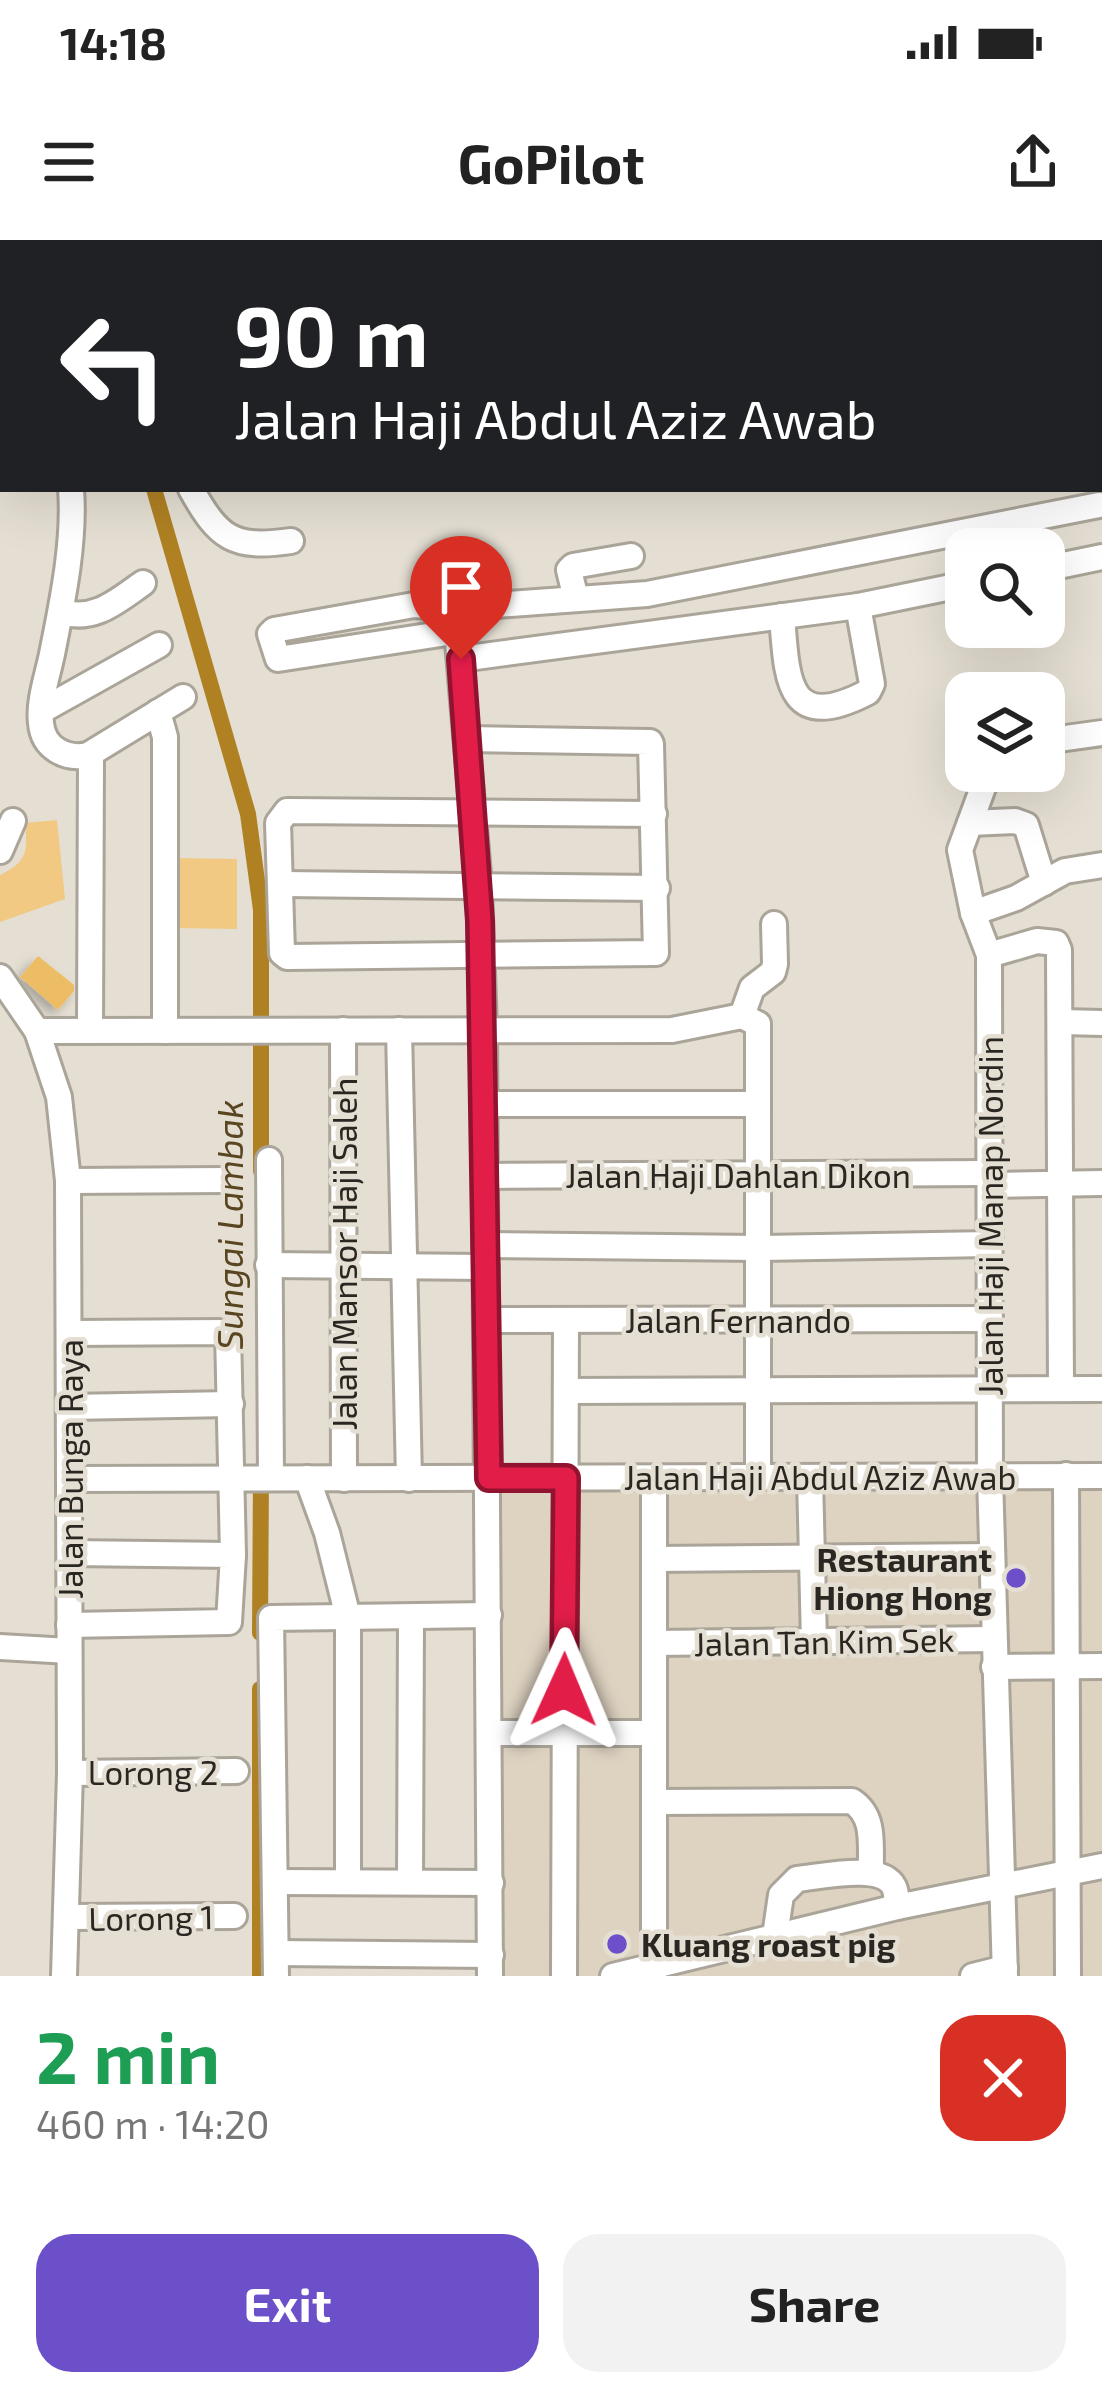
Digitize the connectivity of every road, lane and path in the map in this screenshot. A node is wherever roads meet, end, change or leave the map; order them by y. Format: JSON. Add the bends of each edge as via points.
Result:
{"nodes":[{"id":1,"x":71,"y":492,"type":"edge"},
{"id":2,"x":192,"y":492,"type":"edge"},
{"id":3,"x":1099,"y":505,"type":"dead end"},
{"id":4,"x":291,"y":541,"type":"dead end"},
{"id":5,"x":631,"y":556,"type":"dead end"},
{"id":6,"x":1102,"y":557,"type":"edge"},
{"id":7,"x":1065,"y":565,"type":"edge"},
{"id":8,"x":143,"y":583,"type":"dead end"},
{"id":9,"x":945,"y":588,"type":"edge"},
{"id":10,"x":576,"y":599,"type":"junction"},
{"id":11,"x":858,"y":606,"type":"junction"},
{"id":12,"x":61,"y":612,"type":"junction"},
{"id":13,"x":782,"y":616,"type":"junction"},
{"id":14,"x":458,"y":620,"type":"junction"},
{"id":15,"x":159,"y":646,"type":"dead end"},
{"id":16,"x":461,"y":659,"type":"junction"},
{"id":17,"x":183,"y":697,"type":"dead end"},
{"id":18,"x":41,"y":711,"type":"junction"},
{"id":19,"x":158,"y":712,"type":"junction"},
{"id":20,"x":1102,"y":733,"type":"edge"},
{"id":21,"x":1065,"y":738,"type":"edge"},
{"id":22,"x":467,"y":739,"type":"junction"},
{"id":23,"x":83,"y":756,"type":"junction"},
{"id":24,"x":981,"y":792,"type":"edge"},
{"id":25,"x":473,"y":814,"type":"junction"},
{"id":26,"x":654,"y":814,"type":"junction"},
{"id":27,"x":13,"y":821,"type":"dead end"},
{"id":28,"x":970,"y":823,"type":"junction"},
{"id":29,"x":0,"y":851,"type":"edge"},
{"id":30,"x":1102,"y":866,"type":"edge"},
{"id":31,"x":1044,"y":883,"type":"junction"},
{"id":32,"x":282,"y":884,"type":"junction"},
{"id":33,"x":479,"y":885,"type":"junction"},
{"id":34,"x":657,"y":888,"type":"junction"},
{"id":35,"x":973,"y":913,"type":"junction"},
{"id":36,"x":774,"y":924,"type":"dead end"},
{"id":37,"x":989,"y":956,"type":"junction"},
{"id":38,"x":481,"y":957,"type":"junction"},
{"id":39,"x":0,"y":977,"type":"edge"},
{"id":40,"x":750,"y":1020,"type":"junction"},
{"id":41,"x":1062,"y":1022,"type":"junction"},
{"id":42,"x":1102,"y":1023,"type":"edge"},
{"id":43,"x":165,"y":1030,"type":"junction"},
{"id":44,"x":343,"y":1030,"type":"junction"},
{"id":45,"x":399,"y":1030,"type":"junction"},
{"id":46,"x":484,"y":1030,"type":"junction"},
{"id":47,"x":37,"y":1031,"type":"junction"},
{"id":48,"x":90,"y":1031,"type":"junction"},
{"id":49,"x":484,"y":1104,"type":"junction"},
{"id":50,"x":758,"y":1104,"type":"junction"},
{"id":51,"x":269,"y":1160,"type":"dead end"},
{"id":52,"x":758,"y":1174,"type":"junction"},
{"id":53,"x":485,"y":1176,"type":"junction"},
{"id":54,"x":990,"y":1179,"type":"junction"},
{"id":55,"x":228,"y":1180,"type":"dead end"},
{"id":56,"x":68,"y":1181,"type":"junction"},
{"id":57,"x":1062,"y":1183,"type":"junction"},
{"id":58,"x":1102,"y":1183,"type":"edge"},
{"id":59,"x":990,"y":1244,"type":"junction"},
{"id":60,"x":758,"y":1248,"type":"junction"},
{"id":61,"x":486,"y":1256,"type":"junction"},
{"id":62,"x":268,"y":1265,"type":"junction"},
{"id":63,"x":344,"y":1266,"type":"junction"},
{"id":64,"x":407,"y":1266,"type":"junction"},
{"id":65,"x":990,"y":1319,"type":"junction"},
{"id":66,"x":487,"y":1320,"type":"junction"},
{"id":67,"x":566,"y":1320,"type":"junction"},
{"id":68,"x":758,"y":1320,"type":"junction"},
{"id":69,"x":70,"y":1333,"type":"junction"},
{"id":70,"x":990,"y":1389,"type":"junction"},
{"id":71,"x":1061,"y":1389,"type":"junction"},
{"id":72,"x":1102,"y":1389,"type":"edge"},
{"id":73,"x":758,"y":1390,"type":"junction"},
{"id":74,"x":566,"y":1391,"type":"junction"},
{"id":75,"x":231,"y":1404,"type":"junction"},
{"id":76,"x":70,"y":1407,"type":"junction"},
{"id":77,"x":1066,"y":1475,"type":"junction"},
{"id":78,"x":1101,"y":1475,"type":"edge"},
{"id":79,"x":758,"y":1477,"type":"junction"},
{"id":80,"x":990,"y":1477,"type":"junction"},
{"id":81,"x":255,"y":1478,"type":"junction"},
{"id":82,"x":307,"y":1478,"type":"junction"},
{"id":83,"x":489,"y":1478,"type":"junction"},
{"id":84,"x":566,"y":1478,"type":"junction"},
{"id":85,"x":654,"y":1478,"type":"junction"},
{"id":86,"x":810,"y":1478,"type":"junction"},
{"id":87,"x":70,"y":1479,"type":"junction"},
{"id":88,"x":344,"y":1479,"type":"junction"},
{"id":89,"x":409,"y":1479,"type":"junction"},
{"id":90,"x":70,"y":1553,"type":"junction"},
{"id":91,"x":233,"y":1555,"type":"junction"},
{"id":92,"x":992,"y":1556,"type":"junction"},
{"id":93,"x":812,"y":1557,"type":"junction"},
{"id":94,"x":654,"y":1559,"type":"junction"},
{"id":95,"x":410,"y":1616,"type":"junction"},
{"id":96,"x":489,"y":1616,"type":"junction"},
{"id":97,"x":348,"y":1617,"type":"junction"},
{"id":98,"x":70,"y":1625,"type":"junction"},
{"id":99,"x":994,"y":1639,"type":"junction"},
{"id":100,"x":814,"y":1641,"type":"junction"},
{"id":101,"x":654,"y":1643,"type":"junction"},
{"id":102,"x":0,"y":1647,"type":"edge"},
{"id":103,"x":69,"y":1651,"type":"junction"},
{"id":104,"x":1069,"y":1666,"type":"junction"},
{"id":105,"x":1102,"y":1666,"type":"edge"},
{"id":106,"x":994,"y":1667,"type":"junction"},
{"id":107,"x":490,"y":1733,"type":"junction"},
{"id":108,"x":564,"y":1733,"type":"junction"},
{"id":109,"x":654,"y":1733,"type":"junction"},
{"id":110,"x":236,"y":1771,"type":"dead end"},
{"id":111,"x":70,"y":1773,"type":"junction"},
{"id":112,"x":654,"y":1802,"type":"junction"},
{"id":113,"x":1102,"y":1866,"type":"edge"},
{"id":114,"x":871,"y":1871,"type":"junction"},
{"id":115,"x":1068,"y":1872,"type":"junction"},
{"id":116,"x":275,"y":1882,"type":"junction"},
{"id":117,"x":348,"y":1882,"type":"junction"},
{"id":118,"x":410,"y":1882,"type":"junction"},
{"id":119,"x":490,"y":1883,"type":"junction"},
{"id":120,"x":1003,"y":1884,"type":"junction"},
{"id":121,"x":898,"y":1907,"type":"junction"},
{"id":122,"x":234,"y":1916,"type":"dead end"},
{"id":123,"x":68,"y":1917,"type":"junction"},
{"id":124,"x":775,"y":1936,"type":"junction"},
{"id":125,"x":276,"y":1965,"type":"edge"},
{"id":126,"x":491,"y":1965,"type":"edge"},
{"id":127,"x":654,"y":1972,"type":"edge"},
{"id":128,"x":1005,"y":1972,"type":"edge"},
{"id":129,"x":64,"y":1976,"type":"edge"},
{"id":130,"x":564,"y":1976,"type":"edge"},
{"id":131,"x":613,"y":1976,"type":"edge"},
{"id":132,"x":974,"y":1976,"type":"edge"},
{"id":133,"x":1068,"y":1976,"type":"edge"}],
"edges":[{"from":1,"to":12,"type":"street"},
{"from":2,"to":4,"type":"street","via":[[228,538]]},
{"from":3,"to":10,"type":"street","via":[[647,594]]},
{"from":5,"to":10,"type":"street","via":[[573,566]]},
{"from":6,"to":7,"type":"street"},
{"from":8,"to":12,"type":"street","via":[[94,614]]},
{"from":9,"to":11,"type":"street"},
{"from":10,"to":14,"type":"street"},
{"from":11,"to":13,"type":"street"},
{"from":11,"to":13,"type":"street","via":[[872,684],[832,705],[813,706],[794,692]]},
{"from":12,"to":18,"type":"street"},
{"from":13,"to":16,"type":"street"},
{"from":14,"to":14,"type":"street","via":[[414,605],[270,634],[278,659]]},
{"from":14,"to":16,"type":"street"},
{"from":15,"to":18,"type":"street"},
{"from":16,"to":22,"type":"street"},
{"from":17,"to":19,"type":"street"},
{"from":18,"to":23,"type":"street","via":[[45,740]]},
{"from":19,"to":23,"type":"street"},
{"from":19,"to":43,"type":"street","via":[[165,737]]},
{"from":20,"to":21,"type":"street"},
{"from":22,"to":25,"type":"street"},
{"from":22,"to":26,"type":"street","via":[[648,742]]},
{"from":23,"to":48,"type":"street"},
{"from":24,"to":28,"type":"street"},
{"from":25,"to":26,"type":"street"},
{"from":25,"to":32,"type":"street","via":[[287,812],[278,823]]},
{"from":25,"to":33,"type":"street"},
{"from":26,"to":34,"type":"street"},
{"from":27,"to":29,"type":"street"},
{"from":28,"to":31,"type":"street","via":[[1022,823]]},
{"from":28,"to":35,"type":"street","via":[[960,850]]},
{"from":30,"to":31,"type":"street"},
{"from":31,"to":35,"type":"street"},
{"from":32,"to":33,"type":"street"},
{"from":32,"to":38,"type":"street","via":[[287,957]]},
{"from":33,"to":34,"type":"street"},
{"from":33,"to":38,"type":"street"},
{"from":34,"to":38,"type":"street","via":[[652,956]]},
{"from":35,"to":37,"type":"street"},
{"from":36,"to":40,"type":"street","via":[[776,964],[752,988]]},
{"from":37,"to":41,"type":"street","via":[[1056,943]]},
{"from":37,"to":54,"type":"street","name":"Jalan Haji Manap Nordin"},
{"from":38,"to":46,"type":"street"},
{"from":39,"to":47,"type":"street","name":"Jalan Bunga Raya"},
{"from":40,"to":46,"type":"street","via":[[672,1030]]},
{"from":40,"to":50,"type":"street"},
{"from":41,"to":42,"type":"street"},
{"from":41,"to":57,"type":"street"},
{"from":43,"to":44,"type":"street"},
{"from":43,"to":48,"type":"street"},
{"from":44,"to":45,"type":"street"},
{"from":44,"to":63,"type":"street","name":"Jalan Mansor Haji Saleh"},
{"from":45,"to":46,"type":"street"},
{"from":45,"to":64,"type":"street"},
{"from":46,"to":49,"type":"street"},
{"from":47,"to":48,"type":"street"},
{"from":47,"to":56,"type":"street","name":"Jalan Bunga Raya","via":[[59,1097]]},
{"from":49,"to":50,"type":"street"},
{"from":49,"to":53,"type":"street"},
{"from":50,"to":52,"type":"street"},
{"from":51,"to":62,"type":"street"},
{"from":52,"to":53,"type":"street","name":"Jalan Haji Dahlan Dikon"},
{"from":52,"to":54,"type":"street","name":"Jalan Haji Dahlan Dikon"},
{"from":52,"to":60,"type":"street"},
{"from":53,"to":61,"type":"street"},
{"from":54,"to":57,"type":"street","name":"Jalan Haji Dahlan Dikon"},
{"from":54,"to":59,"type":"street","name":"Jalan Haji Manap Nordin"},
{"from":55,"to":56,"type":"street"},
{"from":56,"to":69,"type":"street","name":"Jalan Bunga Raya"},
{"from":57,"to":58,"type":"street","name":"Jalan Haji Dahlan Dikon"},
{"from":57,"to":71,"type":"street"},
{"from":59,"to":60,"type":"street"},
{"from":59,"to":65,"type":"street","name":"Jalan Haji Manap Nordin"},
{"from":60,"to":61,"type":"street"},
{"from":60,"to":68,"type":"street"},
{"from":61,"to":64,"type":"street"},
{"from":61,"to":66,"type":"street"},
{"from":62,"to":63,"type":"street"},
{"from":62,"to":81,"type":"street"},
{"from":63,"to":64,"type":"street"},
{"from":63,"to":88,"type":"street","name":"Jalan Mansor Haji Saleh"},
{"from":64,"to":89,"type":"street"},
{"from":65,"to":68,"type":"street","name":"Jalan Fernando"},
{"from":65,"to":70,"type":"street","name":"Jalan Haji Manap Nordin"},
{"from":66,"to":67,"type":"street","name":"Jalan Fernando"},
{"from":66,"to":83,"type":"street"},
{"from":67,"to":68,"type":"street","name":"Jalan Fernando"},
{"from":67,"to":74,"type":"street"},
{"from":68,"to":73,"type":"street"},
{"from":69,"to":75,"type":"street","via":[[224,1330]]},
{"from":69,"to":76,"type":"street","name":"Jalan Bunga Raya"},
{"from":70,"to":71,"type":"street"},
{"from":70,"to":73,"type":"street"},
{"from":70,"to":80,"type":"street","name":"Jalan Haji Manap Nordin"},
{"from":71,"to":72,"type":"street"},
{"from":73,"to":74,"type":"street"},
{"from":73,"to":79,"type":"street"},
{"from":74,"to":84,"type":"street"},
{"from":75,"to":76,"type":"street"},
{"from":75,"to":81,"type":"street"},
{"from":76,"to":87,"type":"street","name":"Jalan Bunga Raya"},
{"from":77,"to":78,"type":"street","name":"Jalan Haji Abdul Aziz Awab"},
{"from":77,"to":80,"type":"street","name":"Jalan Haji Abdul Aziz Awab"},
{"from":77,"to":104,"type":"street"},
{"from":79,"to":85,"type":"street","name":"Jalan Haji Abdul Aziz Awab"},
{"from":79,"to":86,"type":"street","name":"Jalan Haji Abdul Aziz Awab"},
{"from":80,"to":86,"type":"street","name":"Jalan Haji Abdul Aziz Awab"},
{"from":80,"to":92,"type":"street","name":"Jalan Haji Manap Nordin"},
{"from":81,"to":82,"type":"street","name":"Jalan Haji Abdul Aziz Awab"},
{"from":81,"to":87,"type":"street","name":"Jalan Haji Abdul Aziz Awab"},
{"from":81,"to":91,"type":"street"},
{"from":82,"to":88,"type":"street","name":"Jalan Haji Abdul Aziz Awab"},
{"from":82,"to":97,"type":"street"},
{"from":83,"to":84,"type":"street","name":"Jalan Haji Abdul Aziz Awab"},
{"from":83,"to":89,"type":"street","name":"Jalan Haji Abdul Aziz Awab"},
{"from":83,"to":96,"type":"street"},
{"from":84,"to":85,"type":"street","name":"Jalan Haji Abdul Aziz Awab"},
{"from":84,"to":108,"type":"street"},
{"from":85,"to":94,"type":"street"},
{"from":86,"to":93,"type":"street"},
{"from":87,"to":90,"type":"street","name":"Jalan Bunga Raya"},
{"from":88,"to":89,"type":"street","name":"Jalan Haji Abdul Aziz Awab"},
{"from":90,"to":91,"type":"street"},
{"from":90,"to":98,"type":"street","name":"Jalan Bunga Raya"},
{"from":91,"to":98,"type":"street","via":[[229,1622]]},
{"from":92,"to":93,"type":"street"},
{"from":92,"to":99,"type":"street","name":"Jalan Haji Manap Nordin"},
{"from":93,"to":94,"type":"street"},
{"from":93,"to":100,"type":"street"},
{"from":94,"to":101,"type":"street"},
{"from":95,"to":96,"type":"street"},
{"from":95,"to":97,"type":"street"},
{"from":95,"to":118,"type":"street"},
{"from":96,"to":107,"type":"street"},
{"from":97,"to":116,"type":"street","via":[[271,1618]]},
{"from":97,"to":117,"type":"street"},
{"from":98,"to":103,"type":"street","name":"Jalan Bunga Raya"},
{"from":99,"to":100,"type":"street","name":"Jalan Tan Kim Sek"},
{"from":99,"to":106,"type":"street","name":"Jalan Haji Manap Nordin"},
{"from":100,"to":101,"type":"street","name":"Jalan Tan Kim Sek"},
{"from":101,"to":109,"type":"street"},
{"from":102,"to":103,"type":"street"},
{"from":103,"to":111,"type":"street","name":"Jalan Bunga Raya"},
{"from":104,"to":105,"type":"street"},
{"from":104,"to":106,"type":"street"},
{"from":104,"to":115,"type":"street"},
{"from":106,"to":120,"type":"street","name":"Jalan Haji Manap Nordin"},
{"from":107,"to":108,"type":"street"},
{"from":107,"to":119,"type":"street"},
{"from":108,"to":109,"type":"street"},
{"from":108,"to":130,"type":"street"},
{"from":109,"to":112,"type":"street"},
{"from":110,"to":111,"type":"street","name":"Lorong 2"},
{"from":111,"to":123,"type":"street","name":"Jalan Bunga Raya"},
{"from":112,"to":114,"type":"street","via":[[852,1801],[870,1820]]},
{"from":112,"to":127,"type":"street"},
{"from":113,"to":115,"type":"street"},
{"from":114,"to":121,"type":"street","via":[[894,1886]]},
{"from":114,"to":124,"type":"street","via":[[797,1879],[781,1895]]},
{"from":115,"to":120,"type":"street"},
{"from":115,"to":133,"type":"street"},
{"from":116,"to":117,"type":"street"},
{"from":116,"to":125,"type":"street"},
{"from":117,"to":118,"type":"street"},
{"from":118,"to":119,"type":"street"},
{"from":119,"to":126,"type":"street"},
{"from":120,"to":121,"type":"street"},
{"from":120,"to":128,"type":"street","name":"Jalan Haji Manap Nordin"},
{"from":121,"to":124,"type":"street"},
{"from":122,"to":123,"type":"street","name":"Lorong 1"},
{"from":123,"to":129,"type":"street","name":"Jalan Bunga Raya"},
{"from":124,"to":127,"type":"street"},
{"from":125,"to":126,"type":"street"},
{"from":127,"to":131,"type":"street"},
{"from":128,"to":132,"type":"street"}]}
